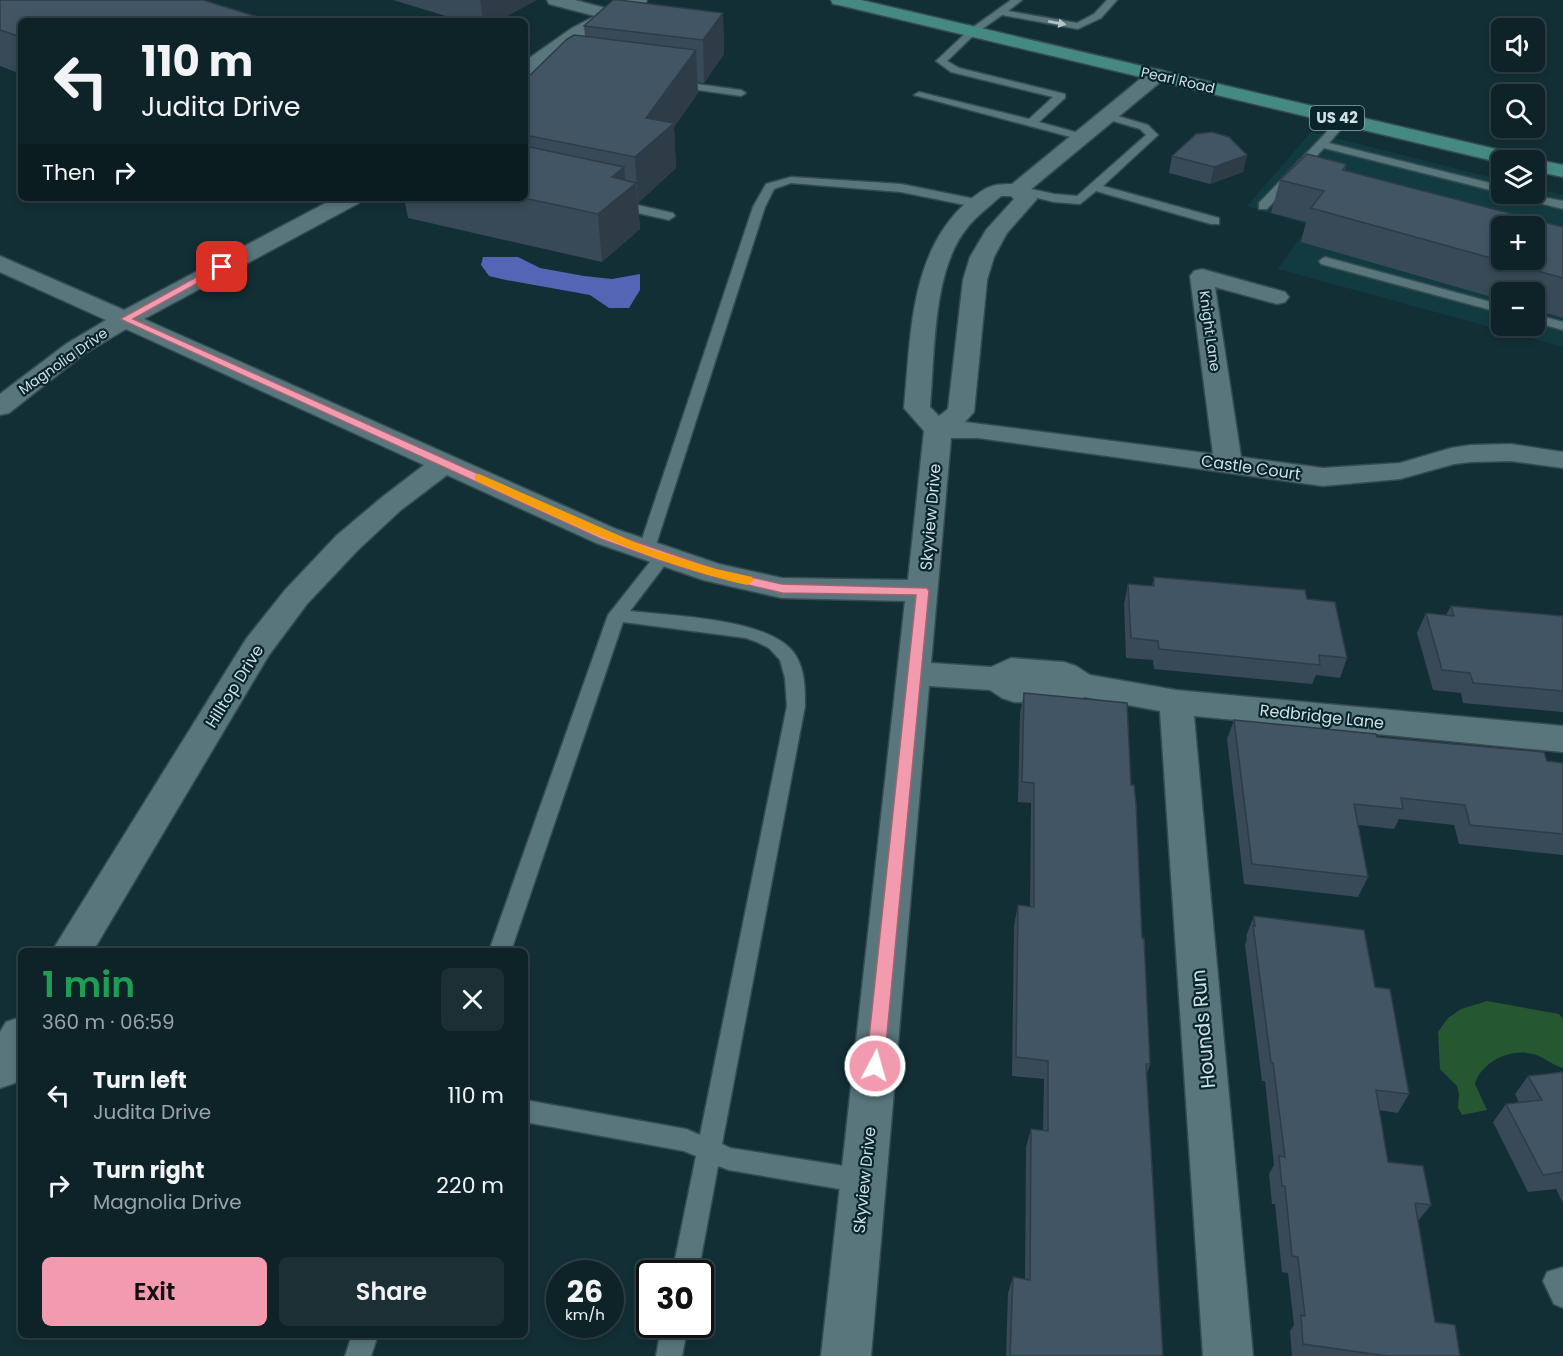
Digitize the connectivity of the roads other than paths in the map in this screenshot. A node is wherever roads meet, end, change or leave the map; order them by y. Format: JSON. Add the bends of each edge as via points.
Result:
{"nodes":[{"id":1,"x":555,"y":0,"type":"edge"},
{"id":2,"x":639,"y":0,"type":"edge"},
{"id":3,"x":839,"y":0,"type":"edge"},
{"id":4,"x":1017,"y":0,"type":"edge"},
{"id":5,"x":1112,"y":0,"type":"edge"},
{"id":6,"x":1000,"y":12,"type":"junction"},
{"id":7,"x":611,"y":15,"type":"junction"},
{"id":8,"x":972,"y":32,"type":"junction"},
{"id":9,"x":528,"y":67,"type":"edge"},
{"id":10,"x":528,"y":68,"type":"edge"},
{"id":11,"x":553,"y":69,"type":"edge"},
{"id":12,"x":1157,"y":75,"type":"junction"},
{"id":13,"x":658,"y":82,"type":"edge"},
{"id":14,"x":741,"y":93,"type":"dead end"},
{"id":15,"x":919,"y":95,"type":"dead end"},
{"id":16,"x":1107,"y":116,"type":"junction"},
{"id":17,"x":1344,"y":120,"type":"junction"},
{"id":18,"x":1031,"y":123,"type":"junction"},
{"id":19,"x":1082,"y":137,"type":"junction"},
{"id":20,"x":1320,"y":144,"type":"junction"},
{"id":21,"x":1491,"y":154,"type":"edge"},
{"id":22,"x":1545,"y":167,"type":"edge"},
{"id":23,"x":1563,"y":171,"type":"edge"},
{"id":24,"x":1095,"y":187,"type":"junction"},
{"id":25,"x":1491,"y":187,"type":"edge"},
{"id":26,"x":1017,"y":190,"type":"junction"},
{"id":27,"x":1545,"y":201,"type":"edge"},
{"id":28,"x":344,"y":202,"type":"edge"},
{"id":29,"x":603,"y":202,"type":"edge"},
{"id":30,"x":980,"y":204,"type":"junction"},
{"id":31,"x":1263,"y":206,"type":"dead end"},
{"id":32,"x":1563,"y":206,"type":"edge"},
{"id":33,"x":669,"y":216,"type":"dead end"},
{"id":34,"x":1215,"y":221,"type":"dead end"},
{"id":35,"x":1325,"y":261,"type":"dead end"},
{"id":36,"x":0,"y":263,"type":"edge"},
{"id":37,"x":1277,"y":297,"type":"dead end"},
{"id":38,"x":1491,"y":306,"type":"edge"},
{"id":39,"x":125,"y":319,"type":"junction"},
{"id":40,"x":1545,"y":321,"type":"edge"},
{"id":41,"x":1563,"y":326,"type":"edge"},
{"id":42,"x":0,"y":407,"type":"edge"},
{"id":43,"x":938,"y":430,"type":"junction"},
{"id":44,"x":1563,"y":460,"type":"edge"},
{"id":45,"x":446,"y":462,"type":"junction"},
{"id":46,"x":1228,"y":463,"type":"junction"},
{"id":47,"x":654,"y":554,"type":"junction"},
{"id":48,"x":923,"y":591,"type":"junction"},
{"id":49,"x":617,"y":615,"type":"junction"},
{"id":50,"x":915,"y":673,"type":"junction"},
{"id":51,"x":1176,"y":702,"type":"junction"},
{"id":52,"x":1563,"y":740,"type":"edge"},
{"id":53,"x":74,"y":948,"type":"edge"},
{"id":54,"x":501,"y":948,"type":"edge"},
{"id":55,"x":18,"y":1040,"type":"edge"},
{"id":56,"x":0,"y":1069,"type":"edge"},
{"id":57,"x":528,"y":1112,"type":"edge"},
{"id":58,"x":709,"y":1150,"type":"junction"},
{"id":59,"x":863,"y":1181,"type":"junction"},
{"id":60,"x":688,"y":1260,"type":"edge"},
{"id":61,"x":1563,"y":1280,"type":"edge"},
{"id":62,"x":1563,"y":1295,"type":"edge"},
{"id":63,"x":364,"y":1338,"type":"edge"},
{"id":64,"x":672,"y":1338,"type":"edge"},
{"id":65,"x":358,"y":1356,"type":"edge"},
{"id":66,"x":669,"y":1356,"type":"edge"},
{"id":67,"x":846,"y":1356,"type":"edge"},
{"id":68,"x":1228,"y":1356,"type":"edge"}],
"edges":[{"from":1,"to":7,"type":"street"},
{"from":2,"to":7,"type":"street"},
{"from":3,"to":8,"type":"main road","name":"Pearl Road","number":"US 42"},
{"from":4,"to":6,"type":"lane"},
{"from":6,"to":5,"type":"lane","one_way":true,"via":[[1078,26],[1108,7]]},
{"from":6,"to":8,"type":"lane"},
{"from":7,"to":9,"type":"street","via":[[578,32]]},
{"from":8,"to":12,"type":"main road","name":"Pearl Road","number":"US 42"},
{"from":8,"to":18,"type":"lane","via":[[942,61],[955,70],[1061,96]]},
{"from":10,"to":11,"type":"lane"},
{"from":12,"to":16,"type":"street"},
{"from":12,"to":17,"type":"main road","name":"Pearl Road","number":"US 42"},
{"from":13,"to":14,"type":"lane"},
{"from":15,"to":18,"type":"lane"},
{"from":16,"to":19,"type":"street"},
{"from":16,"to":24,"type":"lane","via":[[1144,127],[1152,135]]},
{"from":17,"to":20,"type":"lane"},
{"from":17,"to":21,"type":"main road","name":"Pearl Road","number":"US 42"},
{"from":18,"to":19,"type":"lane"},
{"from":19,"to":26,"type":"street"},
{"from":20,"to":25,"type":"lane"},
{"from":20,"to":31,"type":"lane","via":[[1297,177]]},
{"from":22,"to":23,"type":"main road"},
{"from":24,"to":26,"type":"lane","via":[[1080,200]]},
{"from":24,"to":34,"type":"lane"},
{"from":26,"to":30,"type":"street","via":[[995,190]]},
{"from":26,"to":43,"type":"street","via":[[1026,199],[997,230],[975,280],[961,412]]},
{"from":27,"to":32,"type":"lane"},
{"from":28,"to":39,"type":"street","name":"Magnolia Drive"},
{"from":29,"to":33,"type":"lane"},
{"from":30,"to":43,"type":"street","via":[[957,225],[932,275],[917,408]]},
{"from":30,"to":47,"type":"lane","via":[[902,188],[791,180],[773,182],[766,189]]},
{"from":35,"to":38,"type":"lane"},
{"from":36,"to":39,"type":"street"},
{"from":37,"to":46,"type":"street","name":"Knight Lane","via":[[1202,276]]},
{"from":39,"to":42,"type":"street","name":"Magnolia Drive","via":[[75,349]]},
{"from":39,"to":45,"type":"street"},
{"from":40,"to":41,"type":"lane"},
{"from":43,"to":46,"type":"street","name":"Castle Court","via":[[978,430]]},
{"from":43,"to":48,"type":"street","name":"Skyview Drive"},
{"from":44,"to":46,"type":"street","name":"Castle Court","via":[[1487,452],[1456,455],[1402,471],[1323,477]]},
{"from":45,"to":47,"type":"street"},
{"from":45,"to":53,"type":"street","name":"Hilltop Drive","via":[[346,543],[257,647]]},
{"from":47,"to":48,"type":"street","via":[[782,588]]},
{"from":47,"to":49,"type":"lane"},
{"from":48,"to":50,"type":"street","name":"Skyview Drive"},
{"from":49,"to":54,"type":"lane"},
{"from":49,"to":58,"type":"lane","via":[[749,632],[784,649],[795,673],[796,706]]},
{"from":50,"to":51,"type":"street","name":"Redbridge Lane","via":[[998,679],[1011,670],[1064,674],[1081,685]]},
{"from":50,"to":59,"type":"street","name":"Skyview Drive"},
{"from":51,"to":52,"type":"street","name":"Redbridge Lane"},
{"from":51,"to":68,"type":"street","name":"Hounds Run"},
{"from":55,"to":56,"type":"street"},
{"from":57,"to":58,"type":"lane","via":[[686,1140]]},
{"from":58,"to":59,"type":"lane","via":[[729,1159]]},
{"from":58,"to":60,"type":"lane"},
{"from":59,"to":67,"type":"street","name":"Skyview Drive"},
{"from":61,"to":62,"type":"lane","via":[[1556,1281]]},
{"from":63,"to":65,"type":"lane"},
{"from":64,"to":66,"type":"lane"}]}
